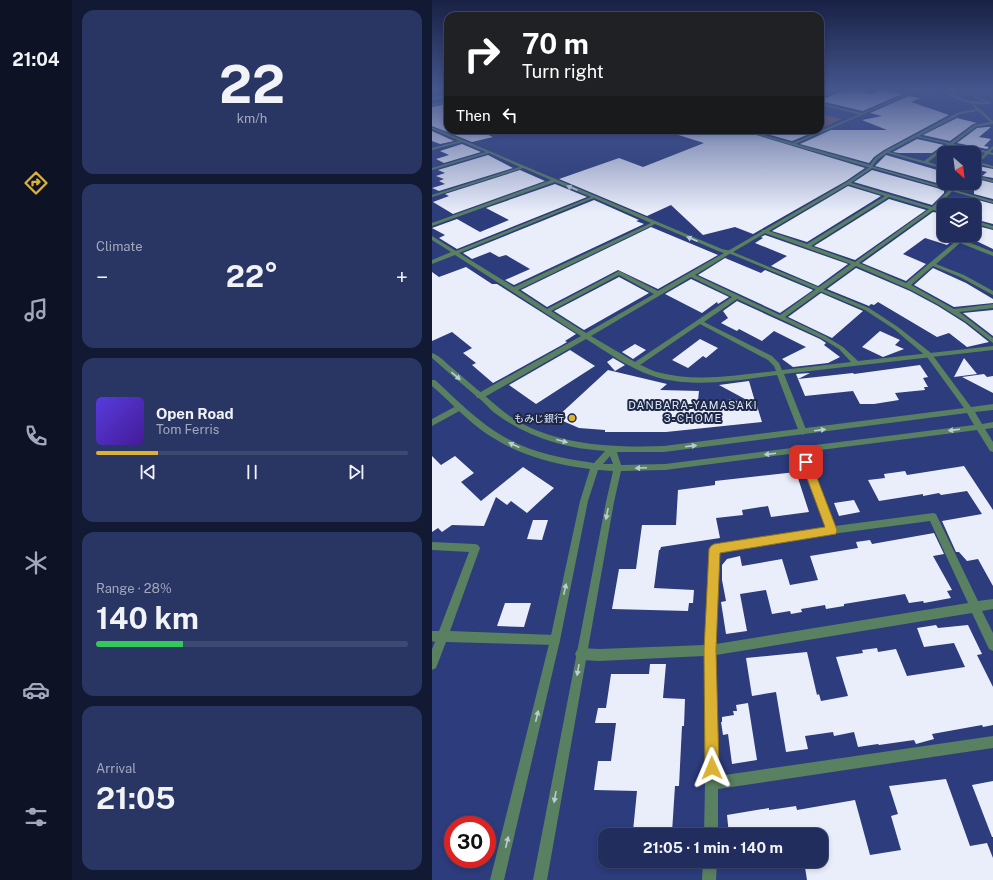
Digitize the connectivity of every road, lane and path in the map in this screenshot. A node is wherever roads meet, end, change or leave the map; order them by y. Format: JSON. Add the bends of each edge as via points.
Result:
{"nodes":[{"id":1,"x":436,"y":131,"type":"edge"},
{"id":2,"x":925,"y":131,"type":"edge"},
{"id":3,"x":968,"y":131,"type":"edge"},
{"id":4,"x":757,"y":134,"type":"edge"},
{"id":5,"x":815,"y":134,"type":"edge"},
{"id":6,"x":916,"y":136,"type":"junction"},
{"id":7,"x":462,"y":141,"type":"junction"},
{"id":8,"x":792,"y":144,"type":"junction"},
{"id":9,"x":950,"y":144,"type":"junction"},
{"id":10,"x":993,"y":147,"type":"edge"},
{"id":11,"x":432,"y":150,"type":"edge"},
{"id":12,"x":490,"y":152,"type":"junction"},
{"id":13,"x":886,"y":152,"type":"junction"},
{"id":14,"x":987,"y":153,"type":"junction"},
{"id":15,"x":993,"y":154,"type":"edge"},
{"id":16,"x":981,"y":159,"type":"edge"},
{"id":17,"x":924,"y":163,"type":"junction"},
{"id":18,"x":981,"y":165,"type":"edge"},
{"id":19,"x":937,"y":166,"type":"edge"},
{"id":20,"x":522,"y":167,"type":"junction"},
{"id":21,"x":871,"y":167,"type":"junction"},
{"id":22,"x":993,"y":167,"type":"edge"},
{"id":23,"x":432,"y":169,"type":"edge"},
{"id":24,"x":981,"y":178,"type":"edge"},
{"id":25,"x":555,"y":180,"type":"junction"},
{"id":26,"x":993,"y":181,"type":"edge"},
{"id":27,"x":848,"y":183,"type":"junction"},
{"id":28,"x":937,"y":186,"type":"edge"},
{"id":29,"x":951,"y":190,"type":"joint"},
{"id":30,"x":889,"y":195,"type":"junction"},
{"id":31,"x":432,"y":196,"type":"edge"},
{"id":32,"x":594,"y":197,"type":"junction"},
{"id":33,"x":993,"y":202,"type":"edge"},
{"id":34,"x":933,"y":208,"type":"junction"},
{"id":35,"x":937,"y":209,"type":"edge"},
{"id":36,"x":654,"y":223,"type":"junction"},
{"id":37,"x":981,"y":223,"type":"edge"},
{"id":38,"x":432,"y":225,"type":"edge"},
{"id":39,"x":993,"y":228,"type":"edge"},
{"id":40,"x":764,"y":231,"type":"junction"},
{"id":41,"x":432,"y":238,"type":"edge"},
{"id":42,"x":959,"y":242,"type":"edge"},
{"id":43,"x":963,"y":242,"type":"edge"},
{"id":44,"x":806,"y":247,"type":"junction"},
{"id":45,"x":729,"y":252,"type":"junction"},
{"id":46,"x":455,"y":253,"type":"junction"},
{"id":47,"x":993,"y":254,"type":"edge"},
{"id":48,"x":432,"y":262,"type":"edge"},
{"id":49,"x":854,"y":264,"type":"junction"},
{"id":50,"x":932,"y":264,"type":"junction"},
{"id":51,"x":691,"y":275,"type":"junction"},
{"id":52,"x":907,"y":285,"type":"junction"},
{"id":53,"x":819,"y":289,"type":"junction"},
{"id":54,"x":513,"y":290,"type":"junction"},
{"id":55,"x":993,"y":293,"type":"edge"},
{"id":56,"x":659,"y":294,"type":"junction"},
{"id":57,"x":736,"y":297,"type":"junction"},
{"id":58,"x":993,"y":306,"type":"edge"},
{"id":59,"x":547,"y":311,"type":"junction"},
{"id":60,"x":954,"y":311,"type":"junction"},
{"id":61,"x":781,"y":317,"type":"junction"},
{"id":62,"x":700,"y":322,"type":"junction"},
{"id":63,"x":586,"y":336,"type":"junction"},
{"id":64,"x":993,"y":341,"type":"edge"},
{"id":65,"x":993,"y":348,"type":"edge"},
{"id":66,"x":432,"y":355,"type":"edge"},
{"id":67,"x":929,"y":355,"type":"junction"},
{"id":68,"x":856,"y":363,"type":"junction"},
{"id":69,"x":635,"y":365,"type":"junction"},
{"id":70,"x":779,"y":371,"type":"junction"},
{"id":71,"x":432,"y":382,"type":"edge"},
{"id":72,"x":480,"y":396,"type":"junction"},
{"id":73,"x":460,"y":407,"type":"junction"},
{"id":74,"x":993,"y":408,"type":"edge"},
{"id":75,"x":970,"y":411,"type":"junction"},
{"id":76,"x":432,"y":423,"type":"edge"},
{"id":77,"x":993,"y":425,"type":"edge"},
{"id":78,"x":980,"y":427,"type":"junction"},
{"id":79,"x":803,"y":432,"type":"junction"},
{"id":80,"x":612,"y":449,"type":"junction"},
{"id":81,"x":993,"y":449,"type":"edge"},
{"id":82,"x":802,"y":450,"type":"junction"},
{"id":83,"x":595,"y":466,"type":"junction"},
{"id":84,"x":618,"y":468,"type":"junction"},
{"id":85,"x":832,"y":530,"type":"junction"},
{"id":86,"x":432,"y":546,"type":"edge"},
{"id":87,"x":993,"y":604,"type":"edge"},
{"id":88,"x":975,"y":607,"type":"junction"},
{"id":89,"x":437,"y":636,"type":"edge"},
{"id":90,"x":554,"y":640,"type":"junction"},
{"id":91,"x":993,"y":645,"type":"edge"},
{"id":92,"x":710,"y":650,"type":"junction"},
{"id":93,"x":581,"y":654,"type":"junction"},
{"id":94,"x":432,"y":664,"type":"edge"},
{"id":95,"x":993,"y":742,"type":"edge"},
{"id":96,"x":712,"y":783,"type":"junction"},
{"id":97,"x":711,"y":828,"type":"edge"},
{"id":98,"x":710,"y":868,"type":"edge"},
{"id":99,"x":498,"y":880,"type":"edge"},
{"id":100,"x":540,"y":880,"type":"edge"},
{"id":101,"x":709,"y":880,"type":"edge"}],
"edges":[{"from":1,"to":7,"type":"street"},
{"from":2,"to":6,"type":"street"},
{"from":3,"to":9,"type":"street"},
{"from":4,"to":8,"type":"street"},
{"from":5,"to":8,"type":"street"},
{"from":6,"to":9,"type":"street"},
{"from":6,"to":13,"type":"street"},
{"from":7,"to":11,"type":"street"},
{"from":7,"to":12,"type":"street"},
{"from":8,"to":21,"type":"street"},
{"from":9,"to":14,"type":"street"},
{"from":9,"to":17,"type":"street"},
{"from":10,"to":14,"type":"street"},
{"from":12,"to":20,"type":"street"},
{"from":12,"to":23,"type":"street"},
{"from":13,"to":17,"type":"street"},
{"from":13,"to":21,"type":"street","via":[[876,159]]},
{"from":14,"to":15,"type":"street"},
{"from":14,"to":16,"type":"street"},
{"from":17,"to":19,"type":"street"},
{"from":18,"to":22,"type":"street"},
{"from":20,"to":25,"type":"street"},
{"from":20,"to":31,"type":"street"},
{"from":21,"to":27,"type":"street"},
{"from":21,"to":28,"type":"street"},
{"from":24,"to":26,"type":"street"},
{"from":32,"to":25,"type":"street","one_way":true},
{"from":25,"to":38,"type":"street"},
{"from":27,"to":30,"type":"street"},
{"from":27,"to":40,"type":"street"},
{"from":29,"to":33,"type":"street"},
{"from":29,"to":34,"type":"street"},
{"from":30,"to":34,"type":"street"},
{"from":30,"to":44,"type":"street"},
{"from":32,"to":36,"type":"street"},
{"from":32,"to":46,"type":"street"},
{"from":34,"to":35,"type":"street"},
{"from":34,"to":49,"type":"street"},
{"from":45,"to":36,"type":"street","one_way":true},
{"from":36,"to":54,"type":"street"},
{"from":37,"to":39,"type":"street"},
{"from":40,"to":44,"type":"street"},
{"from":40,"to":45,"type":"street"},
{"from":41,"to":46,"type":"street"},
{"from":42,"to":50,"type":"street"},
{"from":43,"to":47,"type":"street"},
{"from":44,"to":49,"type":"street"},
{"from":45,"to":51,"type":"street"},
{"from":45,"to":53,"type":"street"},
{"from":46,"to":48,"type":"street"},
{"from":46,"to":54,"type":"street"},
{"from":49,"to":52,"type":"street"},
{"from":49,"to":53,"type":"street"},
{"from":50,"to":52,"type":"street"},
{"from":50,"to":55,"type":"street","via":[[962,276]]},
{"from":51,"to":56,"type":"street"},
{"from":51,"to":57,"type":"street"},
{"from":52,"to":60,"type":"street"},
{"from":53,"to":61,"type":"street"},
{"from":53,"to":67,"type":"street","via":[[867,309],[896,328]]},
{"from":54,"to":59,"type":"street"},
{"from":56,"to":59,"type":"street","via":[[619,273]]},
{"from":56,"to":63,"type":"street"},
{"from":57,"to":61,"type":"street"},
{"from":57,"to":62,"type":"street"},
{"from":58,"to":60,"type":"street"},
{"from":59,"to":63,"type":"street"},
{"from":60,"to":64,"type":"street"},
{"from":61,"to":68,"type":"street","via":[[841,348]]},
{"from":62,"to":69,"type":"street"},
{"from":62,"to":70,"type":"street","via":[[770,358]]},
{"from":63,"to":69,"type":"street"},
{"from":63,"to":72,"type":"street"},
{"from":65,"to":67,"type":"street"},
{"from":66,"to":72,"type":"street","one_way":true},
{"from":67,"to":68,"type":"street"},
{"from":67,"to":75,"type":"street"},
{"from":68,"to":70,"type":"street"},
{"from":69,"to":70,"type":"street","via":[[655,374],[682,379],[716,380]]},
{"from":70,"to":79,"type":"street"},
{"from":71,"to":73,"type":"street"},
{"from":72,"to":80,"type":"street","one_way":true,"via":[[502,414],[529,430],[563,441]]},
{"from":73,"to":76,"type":"street"},
{"from":83,"to":73,"type":"street","one_way":true,"via":[[551,458],[513,445],[483,427]]},
{"from":74,"to":75,"type":"street"},
{"from":75,"to":78,"type":"street"},
{"from":79,"to":75,"type":"street","one_way":true},
{"from":77,"to":78,"type":"street"},
{"from":78,"to":81,"type":"street"},
{"from":78,"to":82,"type":"street","one_way":true},
{"from":80,"to":79,"type":"street","one_way":true,"via":[[664,449]]},
{"from":80,"to":83,"type":"street"},
{"from":80,"to":84,"type":"street"},
{"from":82,"to":84,"type":"street","one_way":true,"via":[[665,467]]},
{"from":82,"to":85,"type":"street"},
{"from":83,"to":84,"type":"street"},
{"from":90,"to":83,"type":"street","one_way":true,"via":[[584,501]]},
{"from":84,"to":93,"type":"street","one_way":true},
{"from":85,"to":88,"type":"street","via":[[933,517]]},
{"from":85,"to":92,"type":"street","via":[[714,549]]},
{"from":86,"to":89,"type":"street","via":[[475,548]]},
{"from":87,"to":88,"type":"street"},
{"from":88,"to":91,"type":"street"},
{"from":88,"to":92,"type":"street"},
{"from":89,"to":90,"type":"street"},
{"from":89,"to":94,"type":"street"},
{"from":99,"to":90,"type":"street","one_way":true},
{"from":92,"to":93,"type":"street"},
{"from":92,"to":96,"type":"street"},
{"from":93,"to":100,"type":"street","one_way":true},
{"from":95,"to":96,"type":"street"},
{"from":96,"to":97,"type":"street"},
{"from":98,"to":101,"type":"street"}]}
